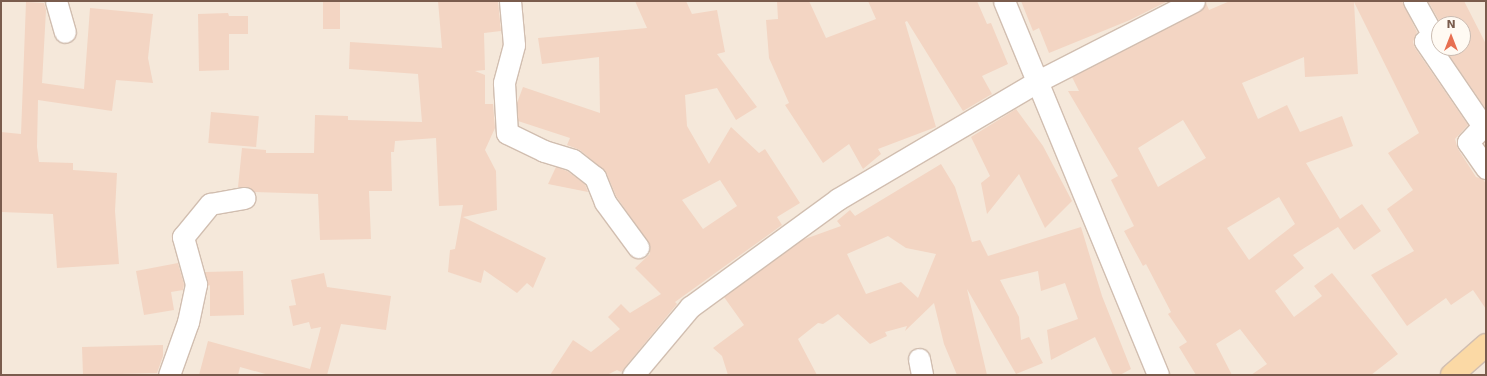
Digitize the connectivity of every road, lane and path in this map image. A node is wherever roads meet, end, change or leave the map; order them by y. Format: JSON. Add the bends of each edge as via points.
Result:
{"nodes":[{"id":1,"x":56,"y":1,"type":"edge"},
{"id":2,"x":510,"y":1,"type":"edge"},
{"id":3,"x":1004,"y":1,"type":"edge"},
{"id":4,"x":1194,"y":1,"type":"edge"},
{"id":5,"x":1414,"y":1,"type":"edge"},
{"id":6,"x":65,"y":32,"type":"dead end"},
{"id":7,"x":1038,"y":81,"type":"junction"},
{"id":8,"x":1486,"y":168,"type":"edge"},
{"id":9,"x":244,"y":198,"type":"dead end"},
{"id":10,"x":638,"y":247,"type":"dead end"},
{"id":11,"x":1486,"y":344,"type":"edge"},
{"id":12,"x":169,"y":375,"type":"edge"},
{"id":13,"x":633,"y":375,"type":"edge"},
{"id":14,"x":1158,"y":375,"type":"edge"},
{"id":15,"x":1452,"y":375,"type":"edge"}],
"edges":[{"from":1,"to":6,"type":"street"},
{"from":2,"to":10,"type":"street","via":[[514,45],[504,83],[507,133],[544,151],[572,160],[595,177],[605,202]]},
{"from":3,"to":7,"type":"street"},
{"from":4,"to":7,"type":"street"},
{"from":5,"to":8,"type":"street","via":[[1433,35],[1425,41],[1483,126],[1468,142]]},
{"from":7,"to":13,"type":"street","via":[[838,199],[696,302]]},
{"from":7,"to":14,"type":"street"},
{"from":9,"to":12,"type":"street","via":[[210,204],[183,237],[196,284],[188,322]]},
{"from":11,"to":15,"type":"main road"}]}
